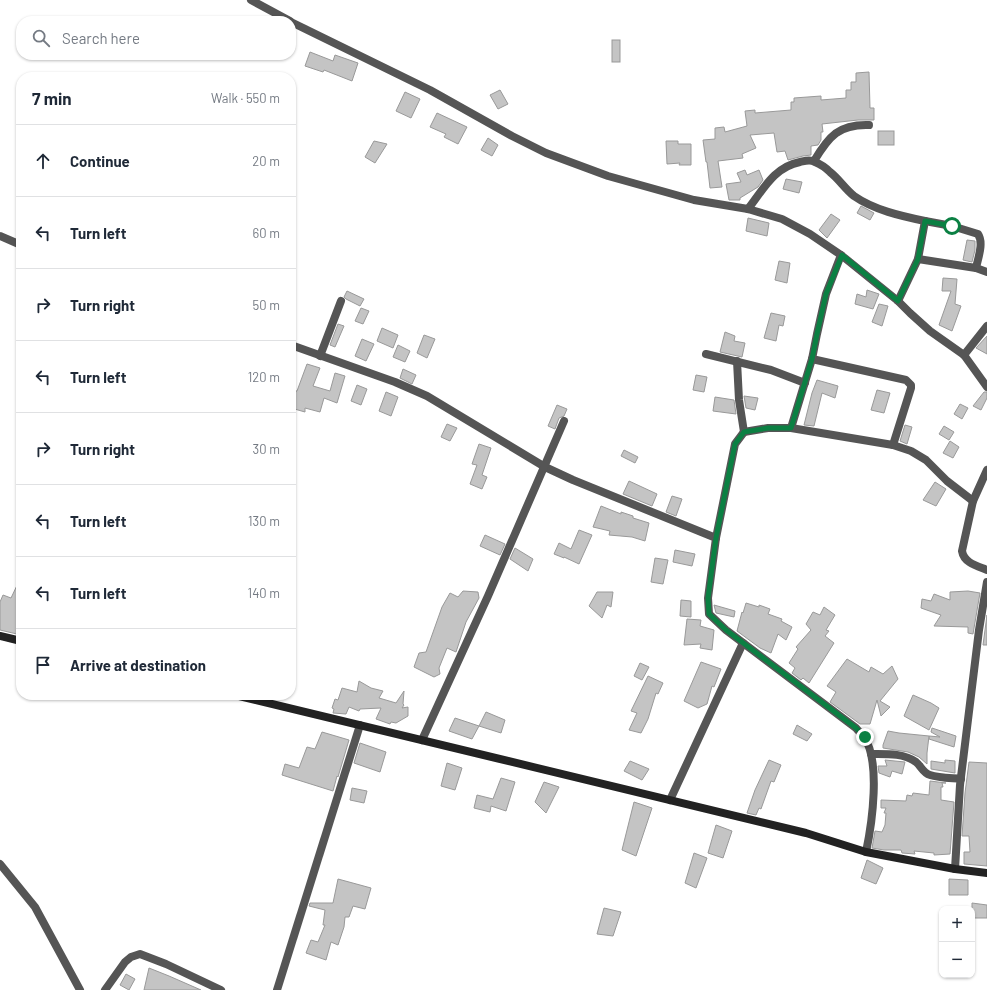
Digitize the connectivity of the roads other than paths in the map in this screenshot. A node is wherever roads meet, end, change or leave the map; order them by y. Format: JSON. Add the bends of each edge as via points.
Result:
{"nodes":[{"id":1,"x":251,"y":0,"type":"edge"},
{"id":2,"x":281,"y":16,"type":"edge"},
{"id":3,"x":296,"y":24,"type":"edge"},
{"id":4,"x":869,"y":125,"type":"dead end"},
{"id":5,"x":814,"y":161,"type":"junction"},
{"id":6,"x":748,"y":209,"type":"junction"},
{"id":7,"x":925,"y":221,"type":"junction"},
{"id":8,"x":0,"y":236,"type":"edge"},
{"id":9,"x":16,"y":243,"type":"edge"},
{"id":10,"x":842,"y":255,"type":"junction"},
{"id":11,"x":918,"y":259,"type":"junction"},
{"id":12,"x":976,"y":268,"type":"junction"},
{"id":13,"x":987,"y":272,"type":"edge"},
{"id":14,"x":341,"y":301,"type":"dead end"},
{"id":15,"x":898,"y":301,"type":"junction"},
{"id":16,"x":987,"y":326,"type":"edge"},
{"id":17,"x":296,"y":347,"type":"edge"},
{"id":18,"x":706,"y":354,"type":"dead end"},
{"id":19,"x":964,"y":355,"type":"junction"},
{"id":20,"x":320,"y":356,"type":"junction"},
{"id":21,"x":812,"y":359,"type":"junction"},
{"id":22,"x":737,"y":361,"type":"junction"},
{"id":23,"x":806,"y":383,"type":"junction"},
{"id":24,"x":987,"y":387,"type":"edge"},
{"id":25,"x":564,"y":420,"type":"dead end"},
{"id":26,"x":791,"y":428,"type":"junction"},
{"id":27,"x":744,"y":432,"type":"junction"},
{"id":28,"x":893,"y":445,"type":"junction"},
{"id":29,"x":545,"y":467,"type":"junction"},
{"id":30,"x":987,"y":470,"type":"edge"},
{"id":31,"x":972,"y":501,"type":"junction"},
{"id":32,"x":716,"y":538,"type":"junction"},
{"id":33,"x":987,"y":570,"type":"edge"},
{"id":34,"x":987,"y":582,"type":"edge"},
{"id":35,"x":0,"y":636,"type":"edge"},
{"id":36,"x":16,"y":640,"type":"edge"},
{"id":37,"x":743,"y":643,"type":"junction"},
{"id":38,"x":256,"y":700,"type":"edge"},
{"id":39,"x":360,"y":725,"type":"junction"},
{"id":40,"x":422,"y":740,"type":"junction"},
{"id":41,"x":871,"y":754,"type":"junction"},
{"id":42,"x":961,"y":779,"type":"junction"},
{"id":43,"x":670,"y":800,"type":"junction"},
{"id":44,"x":866,"y":852,"type":"junction"},
{"id":45,"x":0,"y":864,"type":"edge"},
{"id":46,"x":955,"y":869,"type":"junction"},
{"id":47,"x":987,"y":873,"type":"edge"},
{"id":48,"x":80,"y":990,"type":"edge"},
{"id":49,"x":105,"y":990,"type":"edge"},
{"id":50,"x":221,"y":990,"type":"edge"},
{"id":51,"x":278,"y":990,"type":"edge"}],
"edges":[{"from":1,"to":2,"type":"street"},
{"from":3,"to":6,"type":"street","via":[[430,90],[546,153],[608,176],[694,200]]},
{"from":4,"to":5,"type":"street","via":[[855,125],[840,130],[823,146]]},
{"from":5,"to":6,"type":"street","via":[[807,160],[783,167]]},
{"from":5,"to":7,"type":"street","via":[[831,172],[853,196],[897,215]]},
{"from":6,"to":10,"type":"street","via":[[782,220],[810,234]]},
{"from":7,"to":11,"type":"street"},
{"from":7,"to":12,"type":"street","via":[[978,234],[980,249]]},
{"from":8,"to":9,"type":"street"},
{"from":10,"to":15,"type":"street"},
{"from":10,"to":21,"type":"street","via":[[826,294]]},
{"from":11,"to":12,"type":"street"},
{"from":11,"to":15,"type":"street"},
{"from":12,"to":13,"type":"street"},
{"from":14,"to":20,"type":"street"},
{"from":15,"to":19,"type":"street","via":[[930,331]]},
{"from":16,"to":19,"type":"street"},
{"from":17,"to":20,"type":"street"},
{"from":18,"to":22,"type":"street"},
{"from":19,"to":24,"type":"street"},
{"from":20,"to":29,"type":"street","via":[[427,396]]},
{"from":21,"to":23,"type":"street"},
{"from":21,"to":28,"type":"street","via":[[906,380],[909,383],[911,388]]},
{"from":22,"to":23,"type":"street"},
{"from":22,"to":27,"type":"street"},
{"from":23,"to":26,"type":"street"},
{"from":25,"to":29,"type":"street"},
{"from":26,"to":27,"type":"street"},
{"from":26,"to":28,"type":"street"},
{"from":27,"to":32,"type":"street","via":[[735,444]]},
{"from":28,"to":31,"type":"street","via":[[926,460]]},
{"from":29,"to":32,"type":"street"},
{"from":29,"to":40,"type":"street"},
{"from":30,"to":31,"type":"street"},
{"from":31,"to":33,"type":"street","via":[[962,555],[968,561]]},
{"from":32,"to":37,"type":"street","via":[[708,598],[709,614]]},
{"from":34,"to":42,"type":"street"},
{"from":35,"to":36,"type":"street"},
{"from":37,"to":41,"type":"street","via":[[856,728],[865,737]]},
{"from":37,"to":43,"type":"street"},
{"from":38,"to":39,"type":"street"},
{"from":39,"to":40,"type":"street"},
{"from":39,"to":51,"type":"street"},
{"from":40,"to":43,"type":"street"},
{"from":41,"to":42,"type":"street","via":[[907,758],[930,776]]},
{"from":41,"to":44,"type":"street","via":[[874,771],[872,821]]},
{"from":42,"to":46,"type":"street"},
{"from":43,"to":44,"type":"street","via":[[806,833]]},
{"from":44,"to":46,"type":"street"},
{"from":45,"to":48,"type":"street","via":[[35,907]]},
{"from":46,"to":47,"type":"street"},
{"from":49,"to":50,"type":"street","via":[[125,962],[140,954]]}]}
